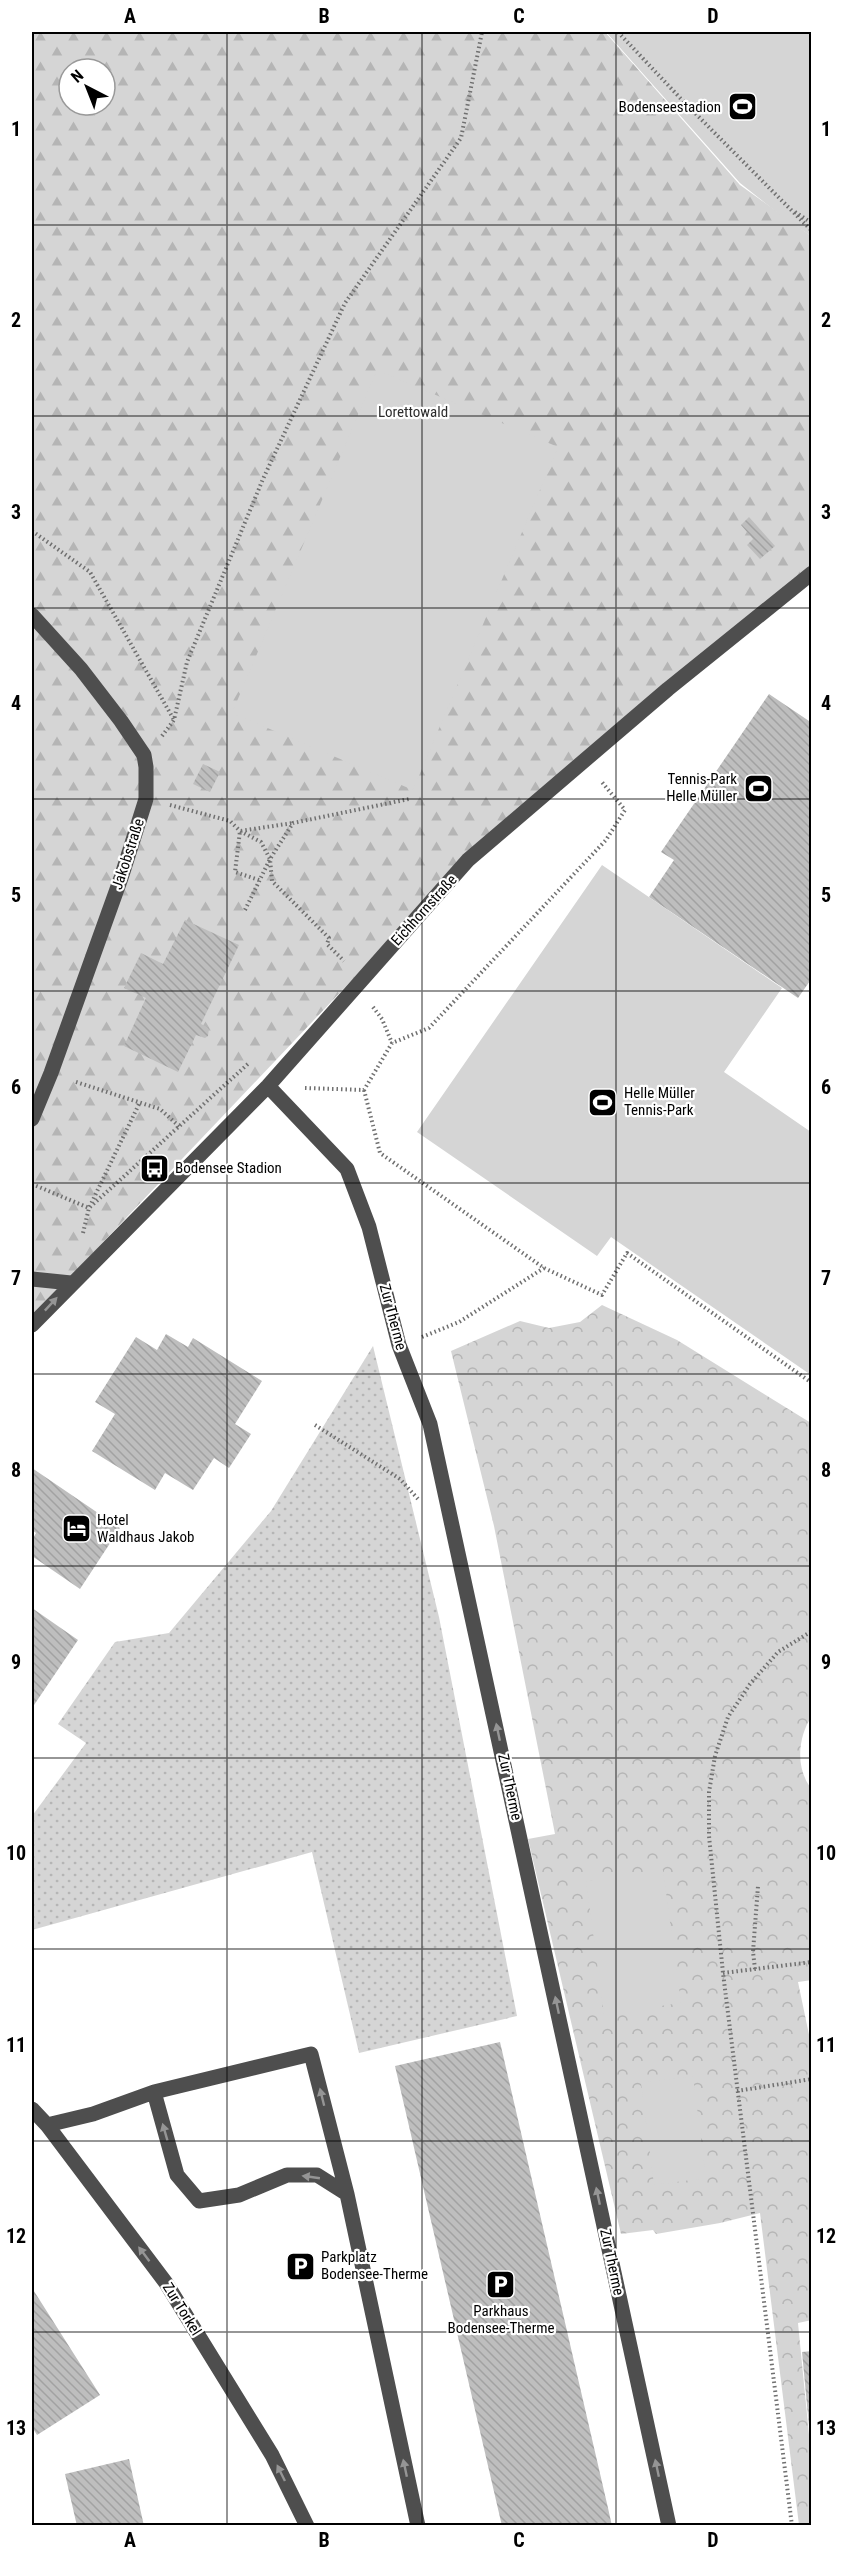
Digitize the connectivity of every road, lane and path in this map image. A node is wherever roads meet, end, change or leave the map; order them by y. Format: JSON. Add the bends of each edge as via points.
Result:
{"nodes":[{"id":1,"x":482,"y":32,"type":"edge"},
{"id":2,"x":618,"y":32,"type":"edge"},
{"id":3,"x":784,"y":205,"type":"junction"},
{"id":4,"x":812,"y":223,"type":"edge"},
{"id":5,"x":812,"y":231,"type":"edge"},
{"id":6,"x":32,"y":531,"type":"edge"},
{"id":7,"x":812,"y":573,"type":"edge"},
{"id":8,"x":32,"y":615,"type":"edge"},
{"id":9,"x":611,"y":796,"type":"dead end"},
{"id":10,"x":146,"y":799,"type":"junction"},
{"id":11,"x":409,"y":799,"type":"dead end"},
{"id":12,"x":293,"y":822,"type":"junction"},
{"id":13,"x":240,"y":831,"type":"junction"},
{"id":14,"x":270,"y":859,"type":"junction"},
{"id":15,"x":259,"y":880,"type":"junction"},
{"id":16,"x":245,"y":910,"type":"dead end"},
{"id":17,"x":344,"y":961,"type":"dead end"},
{"id":18,"x":358,"y":984,"type":"junction"},
{"id":19,"x":392,"y":1043,"type":"junction"},
{"id":20,"x":246,"y":1066,"type":"dead end"},
{"id":21,"x":51,"y":1073,"type":"junction"},
{"id":22,"x":268,"y":1086,"type":"junction"},
{"id":23,"x":364,"y":1090,"type":"junction"},
{"id":24,"x":140,"y":1102,"type":"junction"},
{"id":25,"x":32,"y":1119,"type":"edge"},
{"id":26,"x":181,"y":1128,"type":"junction"},
{"id":27,"x":32,"y":1184,"type":"edge"},
{"id":28,"x":89,"y":1208,"type":"junction"},
{"id":29,"x":81,"y":1240,"type":"dead end"},
{"id":30,"x":544,"y":1268,"type":"junction"},
{"id":31,"x":32,"y":1279,"type":"edge"},
{"id":32,"x":71,"y":1283,"type":"junction"},
{"id":33,"x":32,"y":1325,"type":"edge"},
{"id":34,"x":399,"y":1345,"type":"junction"},
{"id":35,"x":812,"y":1383,"type":"edge"},
{"id":36,"x":315,"y":1425,"type":"dead end"},
{"id":37,"x":422,"y":1504,"type":"dead end"},
{"id":38,"x":812,"y":1631,"type":"edge"},
{"id":39,"x":758,"y":1886,"type":"dead end"},
{"id":40,"x":812,"y":1962,"type":"edge"},
{"id":41,"x":755,"y":1969,"type":"junction"},
{"id":42,"x":723,"y":1973,"type":"junction"},
{"id":43,"x":812,"y":2079,"type":"edge"},
{"id":44,"x":737,"y":2091,"type":"junction"},
{"id":45,"x":154,"y":2092,"type":"junction"},
{"id":46,"x":32,"y":2109,"type":"edge"},
{"id":47,"x":47,"y":2125,"type":"junction"},
{"id":48,"x":346,"y":2194,"type":"junction"},
{"id":49,"x":307,"y":2526,"type":"edge"},
{"id":50,"x":418,"y":2526,"type":"edge"},
{"id":51,"x":669,"y":2526,"type":"edge"},
{"id":52,"x":792,"y":2526,"type":"edge"}],
"edges":[{"from":1,"to":6,"type":"path","via":[[461,138],[345,303],[263,479],[187,662],[174,720],[90,572]]},
{"from":2,"to":3,"type":"path"},
{"from":3,"to":4,"type":"path"},
{"from":3,"to":5,"type":"path"},
{"from":7,"to":18,"type":"street","name":"Eichhornstraße","via":[[668,689],[468,860]]},
{"from":8,"to":10,"type":"street","name":"Jakobstraße","via":[[81,669],[144,755]]},
{"from":9,"to":19,"type":"path","via":[[625,810],[606,840],[429,1028]]},
{"from":10,"to":13,"type":"path","via":[[230,821]]},
{"from":10,"to":21,"type":"street","name":"Jakobstraße"},
{"from":11,"to":12,"type":"path"},
{"from":12,"to":13,"type":"path"},
{"from":12,"to":14,"type":"path"},
{"from":13,"to":14,"type":"path","via":[[261,842]]},
{"from":13,"to":15,"type":"path","via":[[235,872]]},
{"from":14,"to":15,"type":"path"},
{"from":14,"to":17,"type":"path","via":[[272,881],[312,919],[329,938],[327,944]]},
{"from":15,"to":16,"type":"path"},
{"from":18,"to":19,"type":"path","via":[[382,1019]]},
{"from":18,"to":22,"type":"street","name":"Eichhornstraße"},
{"from":19,"to":23,"type":"path"},
{"from":20,"to":26,"type":"path"},
{"from":21,"to":24,"type":"path"},
{"from":21,"to":25,"type":"street","name":"Jakobstraße"},
{"from":22,"to":23,"type":"path"},
{"from":22,"to":32,"type":"street","name":"Eichhornstraße"},
{"from":22,"to":34,"type":"street","name":"Zur Therme","via":[[347,1169],[369,1227]]},
{"from":23,"to":30,"type":"path","via":[[380,1153]]},
{"from":24,"to":26,"type":"path","via":[[160,1109]]},
{"from":24,"to":28,"type":"path"},
{"from":26,"to":28,"type":"path"},
{"from":27,"to":28,"type":"path"},
{"from":28,"to":29,"type":"path"},
{"from":30,"to":34,"type":"path","via":[[459,1322]]},
{"from":30,"to":35,"type":"path","via":[[602,1294],[627,1253]]},
{"from":31,"to":32,"type":"street"},
{"from":33,"to":32,"type":"street","name":"Eichhornstraße","one_way":true},
{"from":51,"to":34,"type":"street","name":"Zur Therme","one_way":true,"via":[[430,1424]]},
{"from":36,"to":37,"type":"path","via":[[400,1479]]},
{"from":38,"to":42,"type":"path","via":[[778,1652],[750,1683],[728,1717],[715,1756],[709,1792],[709,1836]]},
{"from":39,"to":41,"type":"path"},
{"from":40,"to":41,"type":"path"},
{"from":41,"to":42,"type":"path"},
{"from":42,"to":44,"type":"path"},
{"from":43,"to":44,"type":"path"},
{"from":44,"to":52,"type":"path"},
{"from":45,"to":47,"type":"street","via":[[93,2114]]},
{"from":48,"to":45,"type":"street","one_way":true,"via":[[316,2175],[287,2175],[239,2195],[199,2201],[177,2175]]},
{"from":48,"to":45,"type":"street","one_way":true,"via":[[311,2054]]},
{"from":46,"to":47,"type":"street","name":"Zur Torkel"},
{"from":49,"to":47,"type":"street","name":"Zur Torkel","one_way":true,"via":[[272,2455],[166,2283]]},
{"from":50,"to":48,"type":"street","one_way":true}]}
